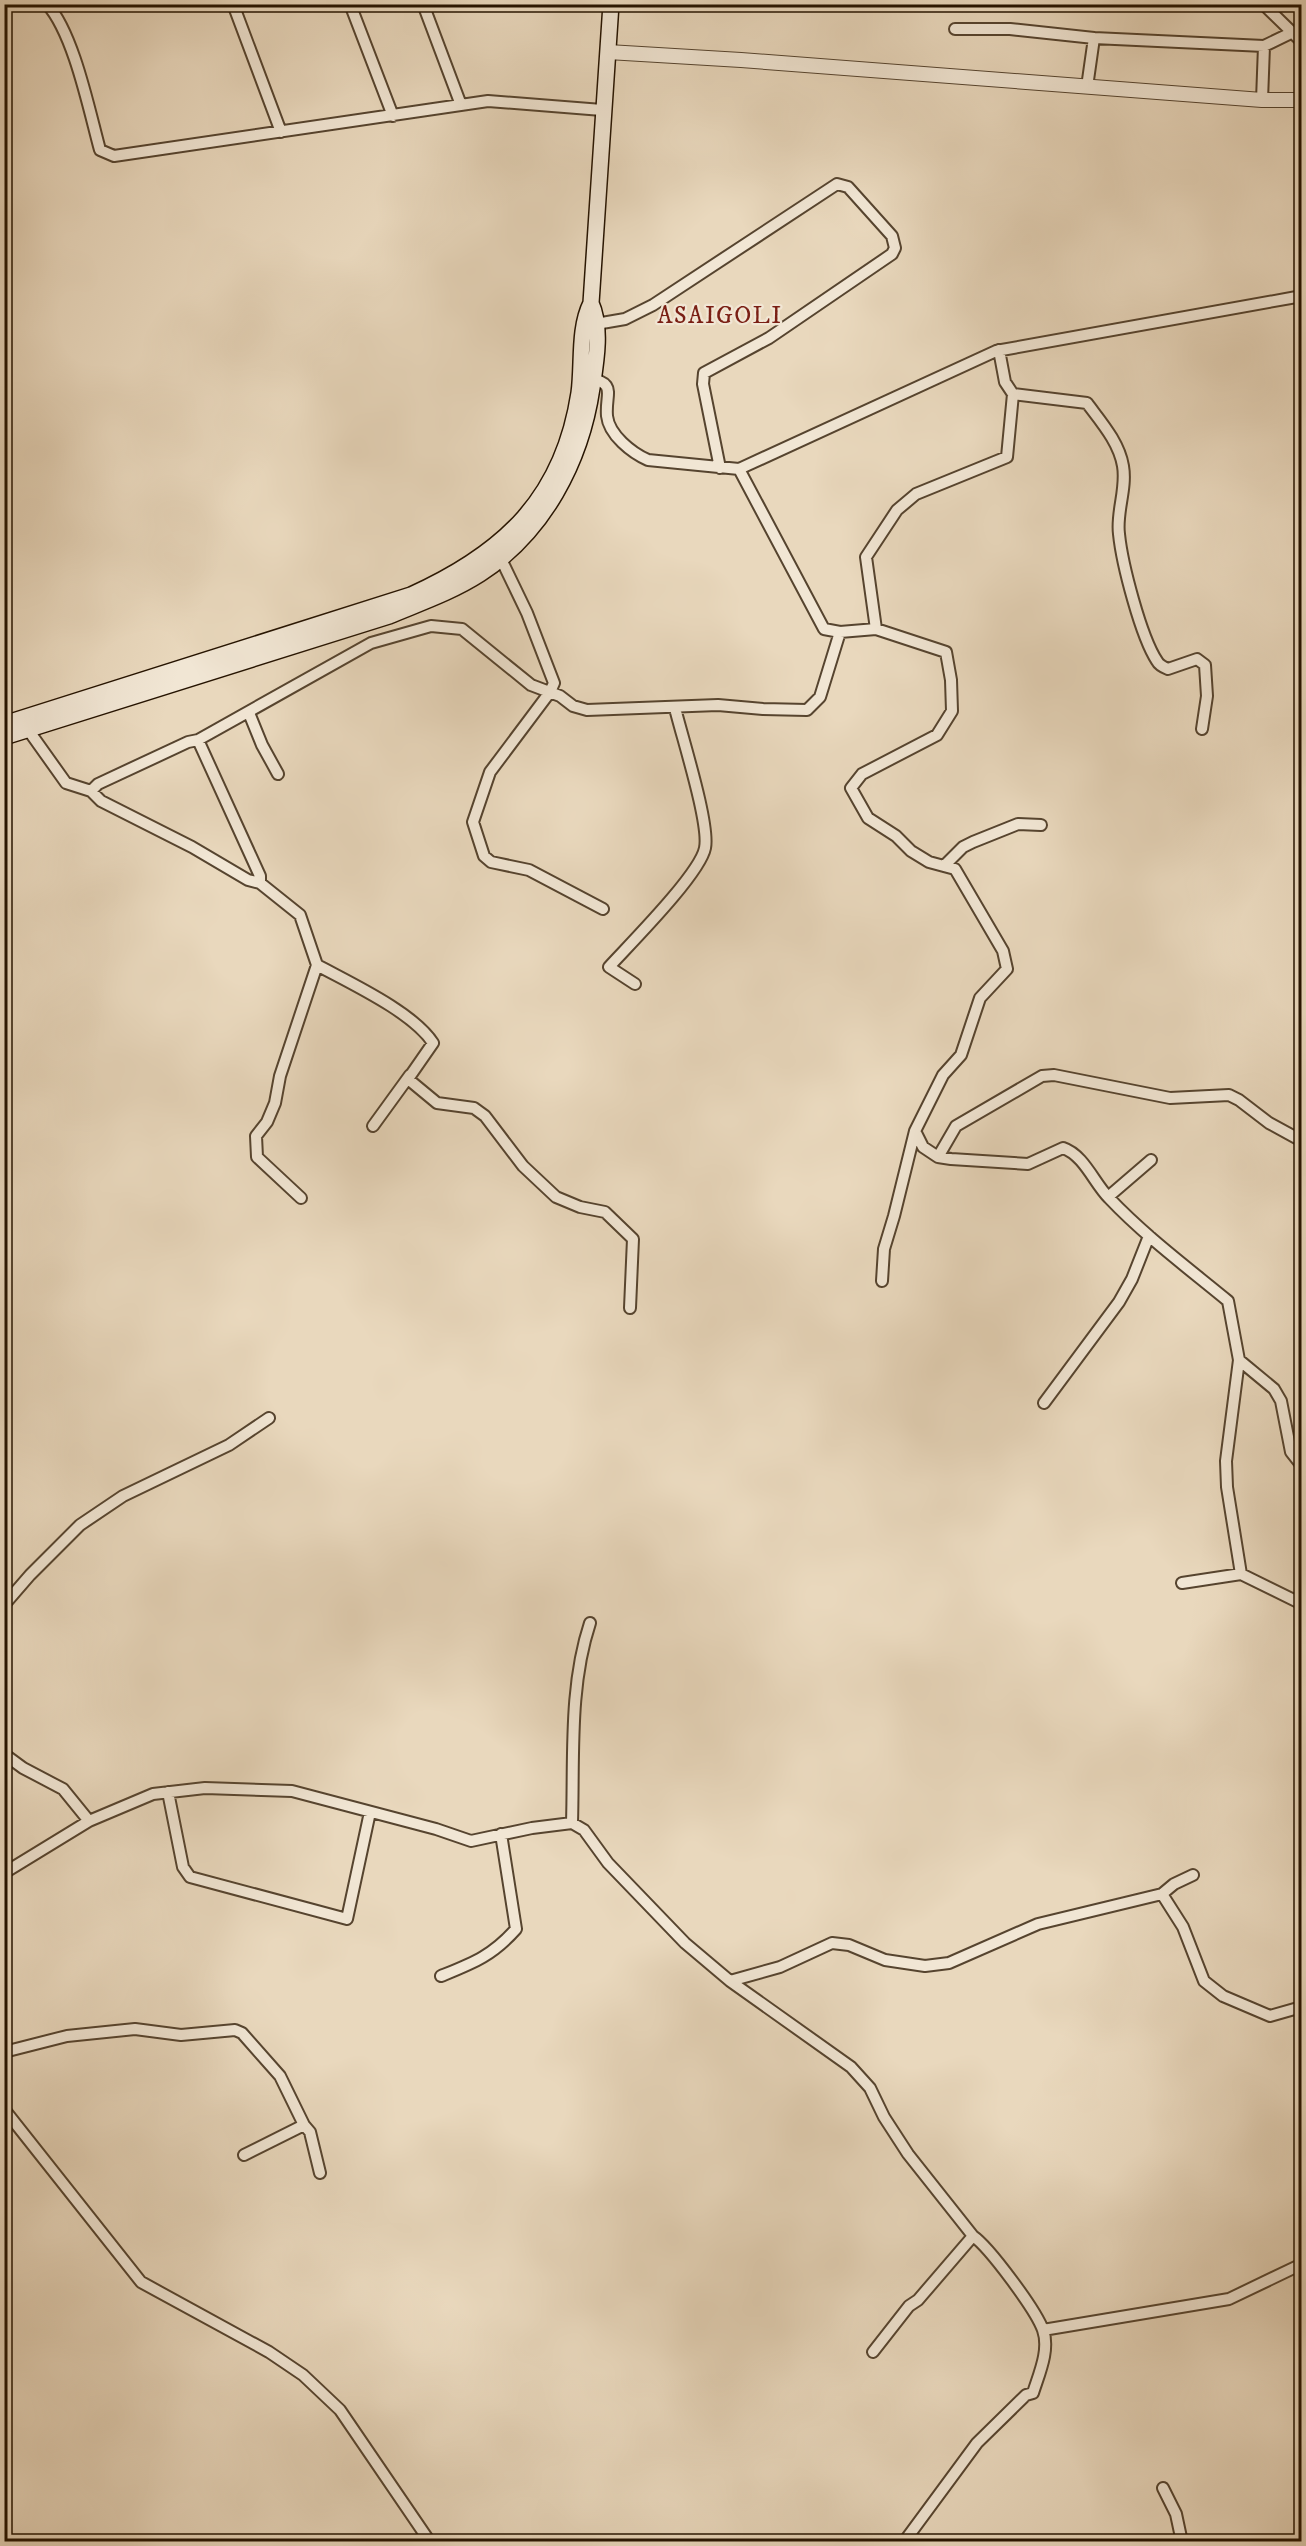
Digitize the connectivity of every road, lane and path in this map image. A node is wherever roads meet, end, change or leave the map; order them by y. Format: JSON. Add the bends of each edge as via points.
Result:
{"nodes":[{"id":1,"x":47,"y":4,"type":"edge"},
{"id":2,"x":233,"y":4,"type":"edge"},
{"id":3,"x":350,"y":4,"type":"edge"},
{"id":4,"x":423,"y":4,"type":"edge"},
{"id":5,"x":611,"y":4,"type":"edge"},
{"id":6,"x":1263,"y":4,"type":"edge"},
{"id":7,"x":955,"y":29,"type":"dead end"},
{"id":8,"x":1291,"y":33,"type":"junction"},
{"id":9,"x":1094,"y":38,"type":"junction"},
{"id":10,"x":1302,"y":42,"type":"edge"},
{"id":11,"x":1264,"y":46,"type":"junction"},
{"id":12,"x":608,"y":52,"type":"junction"},
{"id":13,"x":1087,"y":87,"type":"junction"},
{"id":14,"x":1262,"y":100,"type":"junction"},
{"id":15,"x":1302,"y":100,"type":"edge"},
{"id":16,"x":462,"y":105,"type":"junction"},
{"id":17,"x":603,"y":110,"type":"junction"},
{"id":18,"x":393,"y":116,"type":"junction"},
{"id":19,"x":281,"y":132,"type":"junction"},
{"id":20,"x":1302,"y":296,"type":"edge"},
{"id":21,"x":591,"y":303,"type":"junction"},
{"id":22,"x":596,"y":324,"type":"junction"},
{"id":23,"x":999,"y":350,"type":"junction"},
{"id":24,"x":587,"y":378,"type":"junction"},
{"id":25,"x":1013,"y":394,"type":"junction"},
{"id":26,"x":720,"y":468,"type":"junction"},
{"id":27,"x":739,"y":469,"type":"junction"},
{"id":28,"x":500,"y":557,"type":"junction"},
{"id":29,"x":876,"y":629,"type":"junction"},
{"id":30,"x":840,"y":632,"type":"junction"},
{"id":31,"x":550,"y":692,"type":"junction"},
{"id":32,"x":675,"y":708,"type":"junction"},
{"id":33,"x":249,"y":713,"type":"junction"},
{"id":34,"x":4,"y":724,"type":"edge"},
{"id":35,"x":24,"y":724,"type":"junction"},
{"id":36,"x":1202,"y":729,"type":"dead end"},
{"id":37,"x":4,"y":737,"type":"edge"},
{"id":38,"x":198,"y":740,"type":"junction"},
{"id":39,"x":278,"y":774,"type":"dead end"},
{"id":40,"x":91,"y":791,"type":"junction"},
{"id":41,"x":1041,"y":825,"type":"dead end"},
{"id":42,"x":944,"y":866,"type":"junction"},
{"id":43,"x":260,"y":883,"type":"junction"},
{"id":44,"x":603,"y":909,"type":"dead end"},
{"id":45,"x":317,"y":965,"type":"junction"},
{"id":46,"x":635,"y":984,"type":"dead end"},
{"id":47,"x":408,"y":1079,"type":"junction"},
{"id":48,"x":373,"y":1126,"type":"dead end"},
{"id":49,"x":915,"y":1131,"type":"junction"},
{"id":50,"x":1302,"y":1141,"type":"edge"},
{"id":51,"x":938,"y":1157,"type":"junction"},
{"id":52,"x":1151,"y":1160,"type":"dead end"},
{"id":53,"x":1108,"y":1197,"type":"junction"},
{"id":54,"x":301,"y":1198,"type":"dead end"},
{"id":55,"x":1149,"y":1236,"type":"junction"},
{"id":56,"x":882,"y":1281,"type":"dead end"},
{"id":57,"x":630,"y":1308,"type":"dead end"},
{"id":58,"x":1239,"y":1360,"type":"junction"},
{"id":59,"x":1044,"y":1403,"type":"dead end"},
{"id":60,"x":269,"y":1418,"type":"dead end"},
{"id":61,"x":1302,"y":1466,"type":"edge"},
{"id":62,"x":1241,"y":1574,"type":"junction"},
{"id":63,"x":1182,"y":1583,"type":"dead end"},
{"id":64,"x":1302,"y":1604,"type":"edge"},
{"id":65,"x":4,"y":1605,"type":"edge"},
{"id":66,"x":590,"y":1623,"type":"dead end"},
{"id":67,"x":4,"y":1754,"type":"edge"},
{"id":68,"x":168,"y":1792,"type":"junction"},
{"id":69,"x":370,"y":1812,"type":"junction"},
{"id":70,"x":89,"y":1821,"type":"junction"},
{"id":71,"x":572,"y":1823,"type":"junction"},
{"id":72,"x":501,"y":1834,"type":"junction"},
{"id":73,"x":4,"y":1873,"type":"edge"},
{"id":74,"x":1193,"y":1875,"type":"dead end"},
{"id":75,"x":1162,"y":1894,"type":"junction"},
{"id":76,"x":441,"y":1976,"type":"dead end"},
{"id":77,"x":730,"y":1981,"type":"junction"},
{"id":78,"x":1298,"y":2008,"type":"dead end"},
{"id":79,"x":4,"y":2052,"type":"edge"},
{"id":80,"x":4,"y":2109,"type":"edge"},
{"id":81,"x":304,"y":2125,"type":"junction"},
{"id":82,"x":244,"y":2156,"type":"dead end"},
{"id":83,"x":320,"y":2173,"type":"dead end"},
{"id":84,"x":973,"y":2236,"type":"junction"},
{"id":85,"x":1302,"y":2264,"type":"edge"},
{"id":86,"x":1043,"y":2330,"type":"junction"},
{"id":87,"x":873,"y":2352,"type":"dead end"},
{"id":88,"x":1162,"y":2488,"type":"dead end"},
{"id":89,"x":430,"y":2541,"type":"edge"},
{"id":90,"x":904,"y":2541,"type":"edge"},
{"id":91,"x":1182,"y":2541,"type":"edge"}],
"edges":[{"from":1,"to":19,"type":"street","via":[[58,16],[68,40],[100,150],[114,156]]},
{"from":2,"to":19,"type":"street"},
{"from":3,"to":18,"type":"street"},
{"from":4,"to":16,"type":"street"},
{"from":5,"to":12,"type":"main road"},
{"from":6,"to":8,"type":"street"},
{"from":7,"to":9,"type":"street","via":[[1010,29]]},
{"from":8,"to":10,"type":"street"},
{"from":8,"to":11,"type":"street"},
{"from":9,"to":11,"type":"street"},
{"from":9,"to":13,"type":"street"},
{"from":11,"to":14,"type":"street"},
{"from":12,"to":13,"type":"street"},
{"from":12,"to":17,"type":"main road"},
{"from":13,"to":14,"type":"street"},
{"from":14,"to":15,"type":"street"},
{"from":16,"to":17,"type":"street","via":[[488,101]]},
{"from":16,"to":18,"type":"street"},
{"from":17,"to":21,"type":"main road"},
{"from":18,"to":19,"type":"street"},
{"from":20,"to":23,"type":"street"},
{"from":21,"to":22,"type":"main road"},
{"from":21,"to":24,"type":"main road","via":[[585,315]]},
{"from":22,"to":24,"type":"main road"},
{"from":22,"to":26,"type":"street","via":[[625,319],[653,305],[837,184],[848,187],[892,236],[892,254],[769,338],[704,373]]},
{"from":23,"to":25,"type":"street","via":[[1005,382]]},
{"from":23,"to":27,"type":"street"},
{"from":24,"to":26,"type":"street","via":[[605,382],[607,417],[616,434],[636,455],[648,460]]},
{"from":24,"to":28,"type":"main road","via":[[583,434],[558,491],[531,528]]},
{"from":24,"to":35,"type":"main road","via":[[571,433],[545,489],[507,537],[467,568],[411,596]]},
{"from":25,"to":29,"type":"street","via":[[1007,457],[916,494],[897,510],[866,557]]},
{"from":25,"to":36,"type":"street","via":[[1087,403],[1114,440],[1123,464],[1118,532],[1126,575],[1158,664],[1168,669],[1197,659],[1205,665],[1208,696]]},
{"from":26,"to":27,"type":"street"},
{"from":27,"to":30,"type":"street","via":[[824,629]]},
{"from":28,"to":31,"type":"street","via":[[546,658],[554,683]]},
{"from":28,"to":35,"type":"main road","via":[[480,574],[389,616]]},
{"from":29,"to":30,"type":"street"},
{"from":29,"to":42,"type":"street","via":[[946,652],[952,711],[937,735],[862,774],[851,788],[868,818],[929,862]]},
{"from":30,"to":32,"type":"street","via":[[820,697],[807,710],[718,705]]},
{"from":31,"to":32,"type":"street","via":[[587,710]]},
{"from":31,"to":33,"type":"street","via":[[531,685],[462,629],[431,626],[371,643]]},
{"from":31,"to":44,"type":"street","via":[[490,772],[473,822],[484,856],[490,862],[529,870]]},
{"from":32,"to":46,"type":"street","via":[[704,825],[705,848],[686,881],[609,967]]},
{"from":33,"to":38,"type":"street"},
{"from":33,"to":39,"type":"street"},
{"from":34,"to":35,"type":"main road"},
{"from":35,"to":37,"type":"main road"},
{"from":35,"to":40,"type":"street","via":[[66,783]]},
{"from":38,"to":40,"type":"street","via":[[188,741],[98,784]]},
{"from":38,"to":43,"type":"street","via":[[261,876]]},
{"from":40,"to":43,"type":"street","via":[[101,801]]},
{"from":41,"to":42,"type":"street","via":[[1018,824],[963,847]]},
{"from":42,"to":49,"type":"street","via":[[955,869],[1003,951],[1007,969],[980,998],[961,1055],[943,1075]]},
{"from":43,"to":45,"type":"street","via":[[300,915]]},
{"from":45,"to":47,"type":"street","via":[[426,1032],[433,1043]]},
{"from":45,"to":54,"type":"street","via":[[280,1076],[275,1103],[256,1136],[257,1157]]},
{"from":47,"to":48,"type":"street"},
{"from":47,"to":57,"type":"street","via":[[437,1103],[474,1108],[485,1116],[523,1166],[556,1197],[605,1212],[633,1239]]},
{"from":49,"to":51,"type":"street","via":[[923,1147]]},
{"from":49,"to":56,"type":"street","via":[[884,1249]]},
{"from":50,"to":51,"type":"street","via":[[1229,1095],[1170,1098],[1053,1075],[1042,1076],[956,1126]]},
{"from":51,"to":53,"type":"street","via":[[1028,1164],[1063,1148],[1073,1151]]},
{"from":52,"to":53,"type":"street"},
{"from":53,"to":55,"type":"street"},
{"from":55,"to":58,"type":"street","via":[[1228,1301]]},
{"from":55,"to":59,"type":"street","via":[[1119,1302]]},
{"from":58,"to":61,"type":"street","via":[[1274,1389],[1281,1401],[1292,1452]]},
{"from":58,"to":62,"type":"street","via":[[1226,1461]]},
{"from":60,"to":65,"type":"street","via":[[229,1445],[123,1496],[80,1525]]},
{"from":62,"to":63,"type":"street"},
{"from":62,"to":64,"type":"street"},
{"from":66,"to":71,"type":"street","via":[[577,1687]]},
{"from":67,"to":70,"type":"street","via":[[63,1789]]},
{"from":68,"to":69,"type":"street","via":[[206,1788],[292,1791]]},
{"from":68,"to":69,"type":"street","via":[[183,1867],[190,1877],[347,1919]]},
{"from":68,"to":70,"type":"street","via":[[153,1794]]},
{"from":69,"to":72,"type":"street","via":[[471,1841]]},
{"from":70,"to":73,"type":"street"},
{"from":71,"to":72,"type":"street"},
{"from":71,"to":77,"type":"street","via":[[584,1830],[608,1863],[685,1943]]},
{"from":72,"to":76,"type":"street","via":[[516,1929],[483,1958]]},
{"from":74,"to":75,"type":"street"},
{"from":75,"to":77,"type":"street","via":[[1038,1924],[949,1963],[925,1966],[885,1960],[832,1942],[780,1967]]},
{"from":75,"to":78,"type":"street","via":[[1183,1927],[1204,1981],[1223,1996],[1270,2016]]},
{"from":77,"to":84,"type":"street","via":[[851,2067],[870,2088],[908,2154]]},
{"from":79,"to":81,"type":"street","via":[[67,2036],[135,2029],[181,2035],[235,2030],[280,2076]]},
{"from":80,"to":89,"type":"street","via":[[141,2282],[269,2352],[303,2375],[340,2410]]},
{"from":81,"to":82,"type":"street"},
{"from":81,"to":83,"type":"street","via":[[310,2132]]},
{"from":84,"to":86,"type":"street","via":[[1008,2275]]},
{"from":84,"to":87,"type":"street"},
{"from":85,"to":86,"type":"street","via":[[1229,2299]]},
{"from":86,"to":90,"type":"street","via":[[1045,2356],[1033,2393],[1026,2395],[977,2443]]},
{"from":88,"to":91,"type":"street","via":[[1176,2514]]}]}
